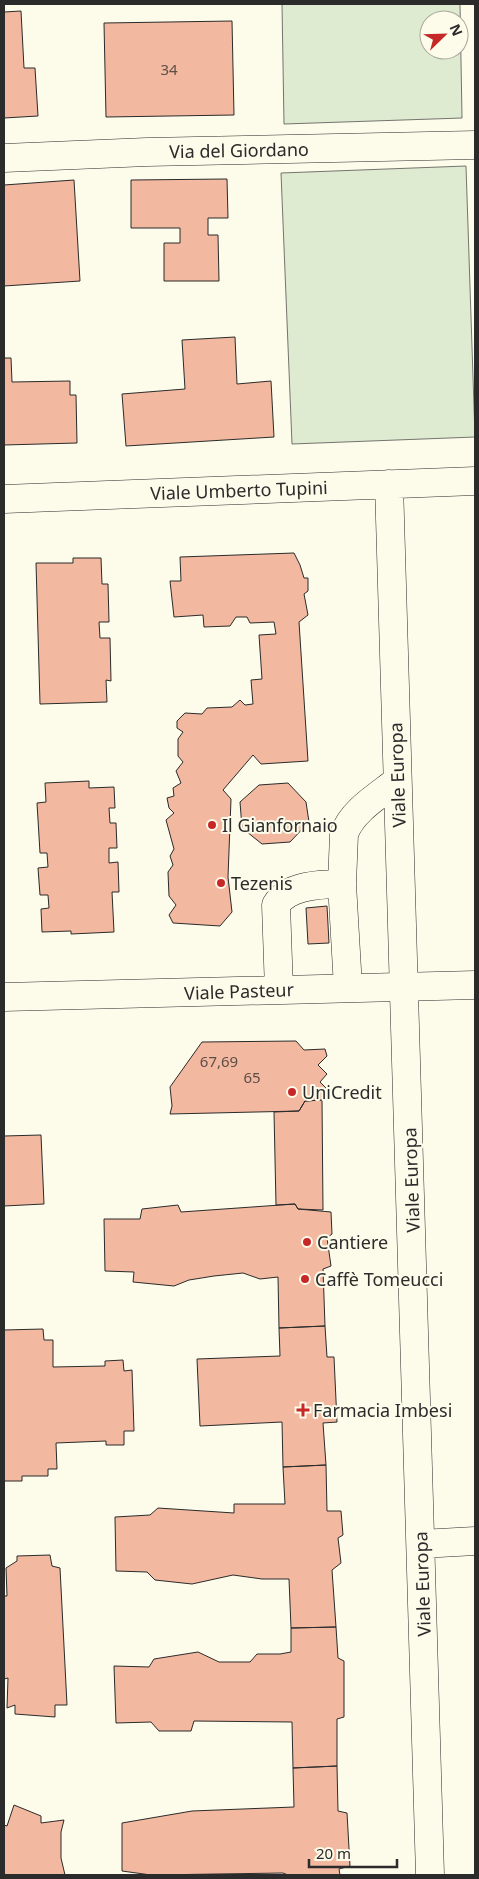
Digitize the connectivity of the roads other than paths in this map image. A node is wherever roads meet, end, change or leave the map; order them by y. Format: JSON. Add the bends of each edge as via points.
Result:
{"nodes":[{"id":1,"x":475,"y":145,"type":"edge"},
{"id":2,"x":4,"y":158,"type":"edge"},
{"id":3,"x":475,"y":481,"type":"edge"},
{"id":4,"x":389,"y":484,"type":"junction"},
{"id":5,"x":4,"y":499,"type":"edge"},
{"id":6,"x":397,"y":781,"type":"junction"},
{"id":7,"x":342,"y":884,"type":"junction"},
{"id":8,"x":475,"y":985,"type":"edge"},
{"id":9,"x":405,"y":987,"type":"junction"},
{"id":10,"x":348,"y":988,"type":"junction"},
{"id":11,"x":278,"y":990,"type":"junction"},
{"id":12,"x":4,"y":998,"type":"edge"},
{"id":13,"x":475,"y":1541,"type":"edge"},
{"id":14,"x":421,"y":1544,"type":"junction"},
{"id":15,"x":430,"y":1875,"type":"edge"}],
"edges":[{"from":1,"to":2,"type":"street","name":"Via del Giordano"},
{"from":3,"to":4,"type":"street","name":"Viale Umberto Tupini"},
{"from":4,"to":5,"type":"street","name":"Viale Umberto Tupini"},
{"from":4,"to":6,"type":"street","name":"Viale Europa"},
{"from":6,"to":7,"type":"street","via":[[346,826],[342,842]]},
{"from":6,"to":9,"type":"street","name":"Viale Europa"},
{"from":7,"to":10,"type":"street"},
{"from":7,"to":11,"type":"street","via":[[316,884],[302,888],[282,898],[276,905]]},
{"from":8,"to":9,"type":"street","name":"Viale Pasteur"},
{"from":9,"to":10,"type":"street","name":"Viale Pasteur"},
{"from":9,"to":14,"type":"street","name":"Viale Europa"},
{"from":10,"to":11,"type":"street","name":"Viale Pasteur"},
{"from":11,"to":12,"type":"street","name":"Viale Pasteur"},
{"from":13,"to":14,"type":"street"},
{"from":14,"to":15,"type":"street","name":"Viale Europa"}]}
